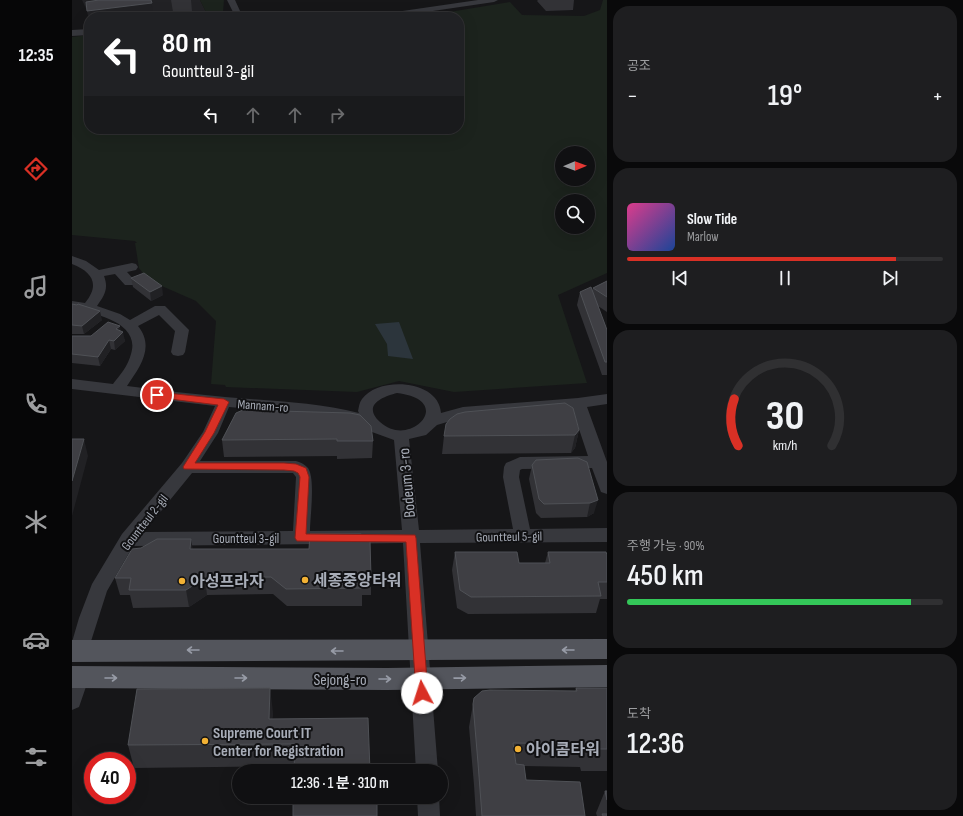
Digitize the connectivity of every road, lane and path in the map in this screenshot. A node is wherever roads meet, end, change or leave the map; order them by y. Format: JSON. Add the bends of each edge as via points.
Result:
{"nodes":[{"id":1,"x":231,"y":0,"type":"edge"},
{"id":2,"x":494,"y":0,"type":"edge"},
{"id":3,"x":237,"y":12,"type":"edge"},
{"id":4,"x":410,"y":12,"type":"edge"},
{"id":5,"x":84,"y":32,"type":"edge"},
{"id":6,"x":72,"y":33,"type":"edge"},
{"id":7,"x":72,"y":260,"type":"edge"},
{"id":8,"x":132,"y":267,"type":"dead end"},
{"id":9,"x":118,"y":270,"type":"junction"},
{"id":10,"x":97,"y":274,"type":"junction"},
{"id":11,"x":130,"y":282,"type":"edge"},
{"id":12,"x":72,"y":305,"type":"edge"},
{"id":13,"x":89,"y":307,"type":"junction"},
{"id":14,"x":116,"y":317,"type":"junction"},
{"id":15,"x":130,"y":325,"type":"junction"},
{"id":16,"x":105,"y":326,"type":"edge"},
{"id":17,"x":178,"y":352,"type":"dead end"},
{"id":18,"x":72,"y":384,"type":"edge"},
{"id":19,"x":116,"y":390,"type":"junction"},
{"id":20,"x":428,"y":398,"type":"junction"},
{"id":21,"x":607,"y":399,"type":"edge"},
{"id":22,"x":369,"y":400,"type":"junction"},
{"id":23,"x":224,"y":402,"type":"junction"},
{"id":24,"x":578,"y":403,"type":"junction"},
{"id":25,"x":334,"y":412,"type":"junction"},
{"id":26,"x":463,"y":412,"type":"junction"},
{"id":27,"x":368,"y":421,"type":"junction"},
{"id":28,"x":433,"y":421,"type":"junction"},
{"id":29,"x":401,"y":435,"type":"junction"},
{"id":30,"x":599,"y":462,"type":"junction"},
{"id":31,"x":188,"y":467,"type":"junction"},
{"id":32,"x":607,"y":488,"type":"edge"},
{"id":33,"x":523,"y":535,"type":"junction"},
{"id":34,"x":607,"y":535,"type":"edge"},
{"id":35,"x":301,"y":538,"type":"junction"},
{"id":36,"x":411,"y":538,"type":"junction"},
{"id":37,"x":128,"y":539,"type":"junction"},
{"id":38,"x":607,"y":649,"type":"edge"},
{"id":39,"x":76,"y":651,"type":"edge"},
{"id":40,"x":418,"y":651,"type":"junction"},
{"id":41,"x":607,"y":676,"type":"edge"},
{"id":42,"x":421,"y":678,"type":"junction"},
{"id":43,"x":74,"y":685,"type":"edge"},
{"id":44,"x":427,"y":764,"type":"edge"},
{"id":45,"x":428,"y":804,"type":"edge"},
{"id":46,"x":429,"y":816,"type":"edge"}],
"edges":[{"from":1,"to":3,"type":"street"},
{"from":2,"to":4,"type":"street"},
{"from":5,"to":6,"type":"street"},
{"from":7,"to":10,"type":"street","via":[[79,261]]},
{"from":8,"to":9,"type":"street"},
{"from":9,"to":10,"type":"street"},
{"from":9,"to":11,"type":"street"},
{"from":10,"to":13,"type":"street","via":[[100,288]]},
{"from":12,"to":13,"type":"street"},
{"from":13,"to":14,"type":"street"},
{"from":14,"to":15,"type":"street"},
{"from":14,"to":16,"type":"street"},
{"from":15,"to":17,"type":"street","via":[[160,309],[182,330]]},
{"from":15,"to":19,"type":"street","via":[[139,338],[139,350],[133,365]]},
{"from":18,"to":19,"type":"street","name":"Mannam-ro"},
{"from":19,"to":23,"type":"street","name":"Mannam-ro"},
{"from":20,"to":22,"type":"street","via":[[408,389],[397,388],[376,394]]},
{"from":20,"to":26,"type":"street"},
{"from":20,"to":28,"type":"street","via":[[435,413]]},
{"from":21,"to":24,"type":"street"},
{"from":22,"to":25,"type":"street"},
{"from":22,"to":27,"type":"street","via":[[365,414]]},
{"from":23,"to":25,"type":"street","name":"Mannam-ro"},
{"from":23,"to":31,"type":"street","name":"Gountteul 2-gil","via":[[210,433]]},
{"from":24,"to":26,"type":"street"},
{"from":24,"to":30,"type":"street"},
{"from":25,"to":27,"type":"street","name":"Mannam-ro"},
{"from":26,"to":28,"type":"street"},
{"from":27,"to":29,"type":"street","via":[[382,431]]},
{"from":28,"to":29,"type":"street","via":[[421,431]]},
{"from":29,"to":36,"type":"street","name":"Bodeum 3-ro"},
{"from":30,"to":32,"type":"street"},
{"from":30,"to":33,"type":"street","via":[[520,463],[512,467],[511,477]]},
{"from":31,"to":35,"type":"street","via":[[284,467],[302,471],[304,477]]},
{"from":31,"to":37,"type":"street","name":"Gountteul 2-gil"},
{"from":33,"to":34,"type":"street","name":"Gountteul 5-gil"},
{"from":33,"to":36,"type":"street","name":"Gountteul 5-gil"},
{"from":35,"to":36,"type":"street","name":"Gountteul 3-gil"},
{"from":35,"to":37,"type":"street","name":"Gountteul 3-gil"},
{"from":36,"to":40,"type":"street","name":"Bodeum 3-ro"},
{"from":37,"to":39,"type":"street","name":"Gountteul 2-gil","via":[[98,589]]},
{"from":38,"to":40,"type":"main road","name":"Sejong-ro","one_way":true},
{"from":40,"to":39,"type":"main road","name":"Sejong-ro","one_way":true},
{"from":40,"to":42,"type":"street","name":"Bodeum 3-ro"},
{"from":42,"to":41,"type":"main road","name":"Sejong-ro","one_way":true},
{"from":43,"to":42,"type":"main road","name":"Sejong-ro","one_way":true},
{"from":42,"to":44,"type":"street","name":"Bodeum 3-ro"},
{"from":45,"to":46,"type":"street"}]}
